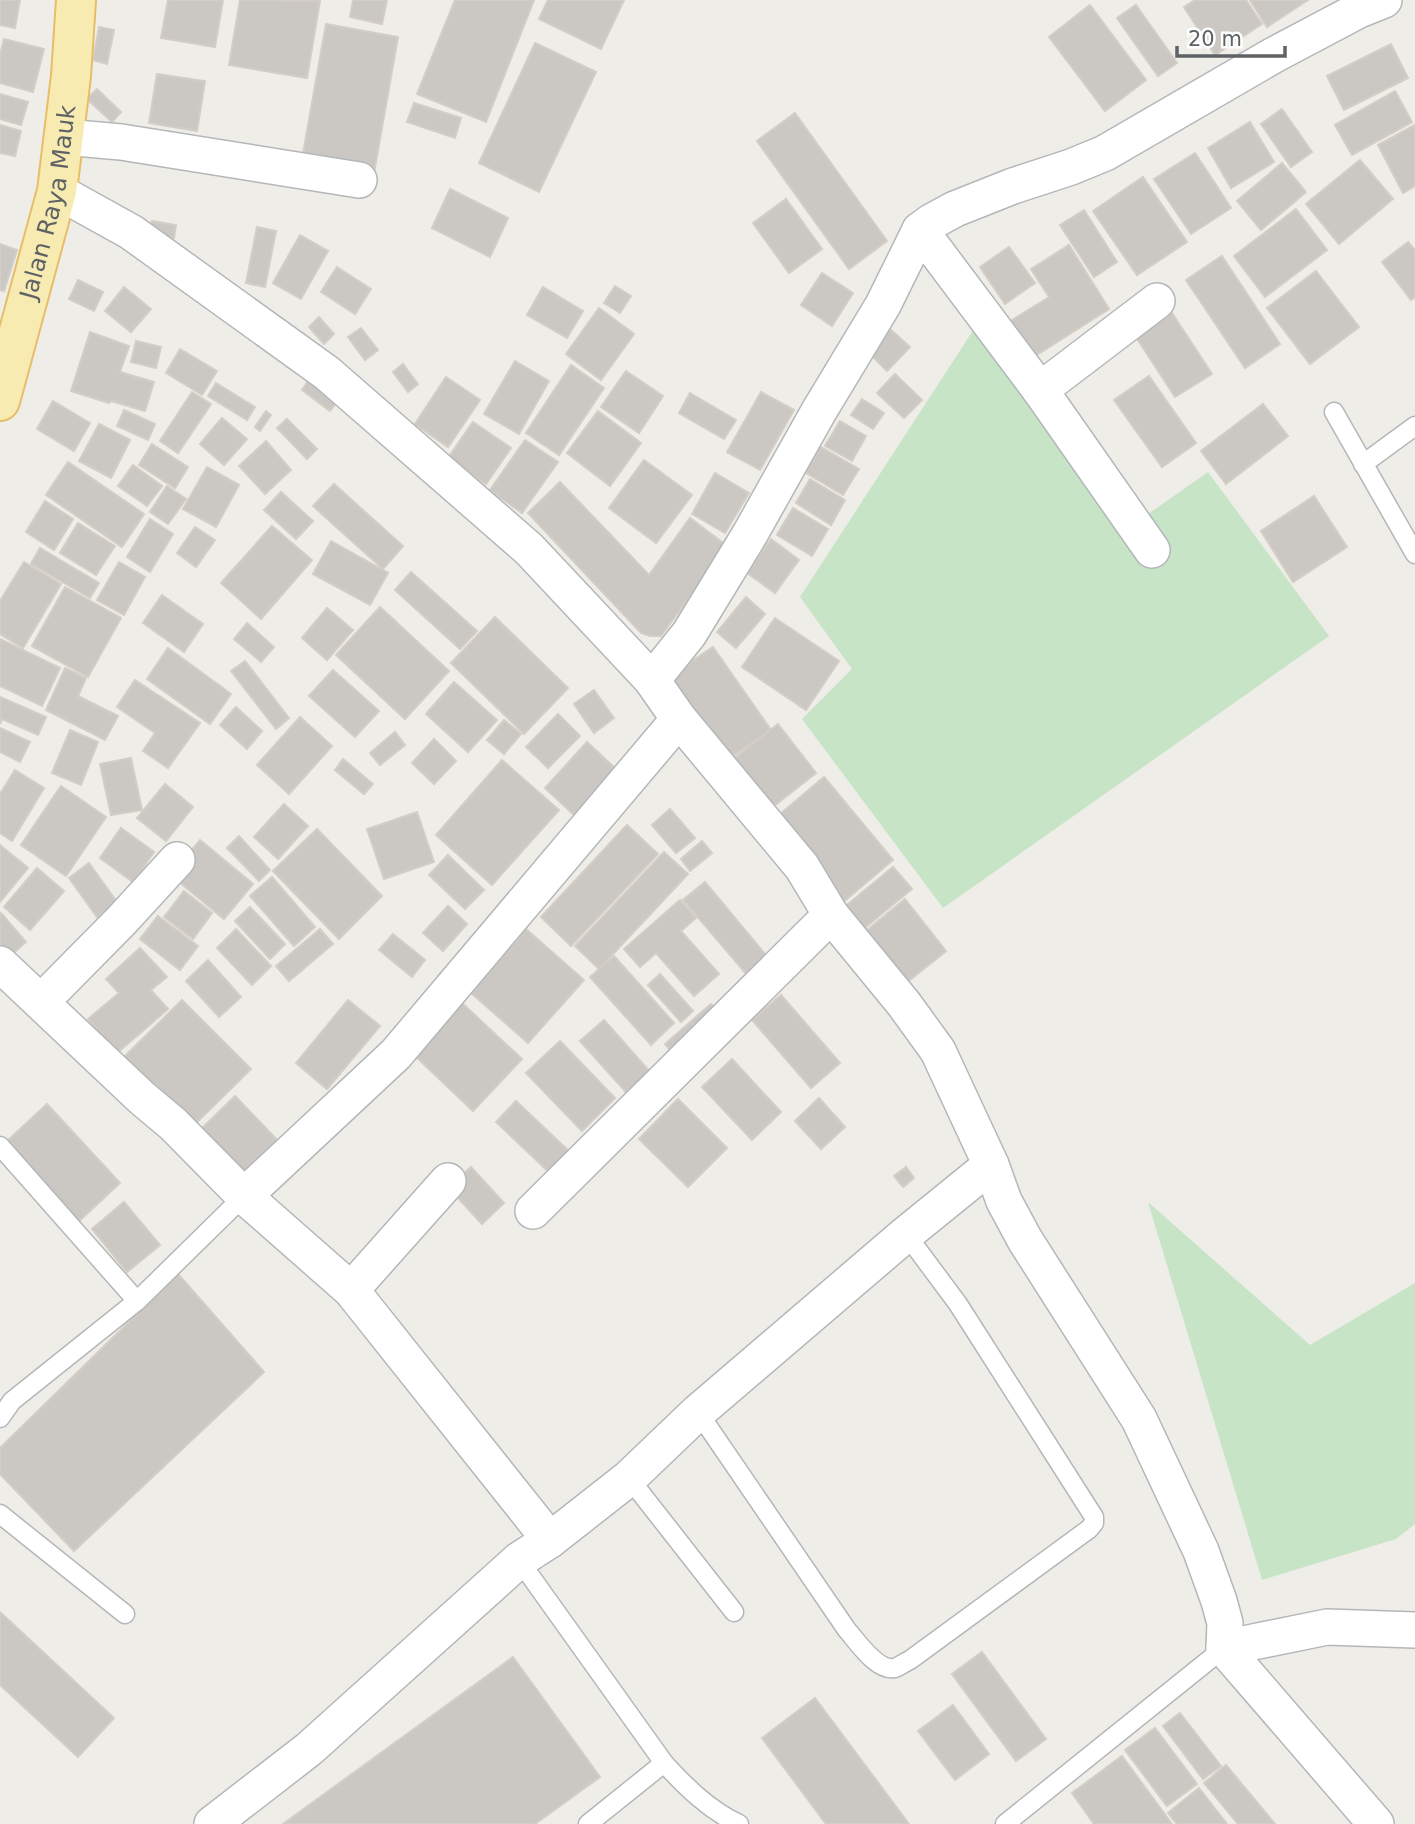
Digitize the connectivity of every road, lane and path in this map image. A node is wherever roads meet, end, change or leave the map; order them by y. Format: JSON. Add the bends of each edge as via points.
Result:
{"nodes":[{"id":1,"x":76,"y":0,"type":"edge"},
{"id":2,"x":1384,"y":0,"type":"edge"},
{"id":3,"x":64,"y":137,"type":"junction"},
{"id":4,"x":359,"y":180,"type":"dead end"},
{"id":5,"x":57,"y":191,"type":"junction"},
{"id":6,"x":920,"y":230,"type":"junction"},
{"id":7,"x":1157,"y":301,"type":"dead end"},
{"id":8,"x":1040,"y":390,"type":"junction"},
{"id":9,"x":0,"y":401,"type":"edge"},
{"id":10,"x":1334,"y":411,"type":"dead end"},
{"id":11,"x":1415,"y":426,"type":"edge"},
{"id":12,"x":1363,"y":464,"type":"junction"},
{"id":13,"x":1152,"y":550,"type":"dead end"},
{"id":14,"x":1415,"y":554,"type":"edge"},
{"id":15,"x":651,"y":679,"type":"junction"},
{"id":16,"x":679,"y":719,"type":"junction"},
{"id":17,"x":177,"y":860,"type":"dead end"},
{"id":18,"x":831,"y":915,"type":"junction"},
{"id":19,"x":0,"y":964,"type":"edge"},
{"id":20,"x":41,"y":1002,"type":"junction"},
{"id":21,"x":0,"y":1146,"type":"edge"},
{"id":22,"x":992,"y":1165,"type":"junction"},
{"id":23,"x":448,"y":1181,"type":"dead end"},
{"id":24,"x":244,"y":1196,"type":"junction"},
{"id":25,"x":533,"y":1211,"type":"dead end"},
{"id":26,"x":906,"y":1234,"type":"junction"},
{"id":27,"x":351,"y":1290,"type":"junction"},
{"id":28,"x":137,"y":1301,"type":"junction"},
{"id":29,"x":6,"y":1395,"type":"edge"},
{"id":30,"x":698,"y":1412,"type":"junction"},
{"id":31,"x":0,"y":1418,"type":"edge"},
{"id":32,"x":629,"y":1478,"type":"junction"},
{"id":33,"x":0,"y":1514,"type":"edge"},
{"id":34,"x":550,"y":1540,"type":"junction"},
{"id":35,"x":519,"y":1560,"type":"junction"},
{"id":36,"x":734,"y":1612,"type":"dead end"},
{"id":37,"x":125,"y":1614,"type":"dead end"},
{"id":38,"x":1415,"y":1630,"type":"edge"},
{"id":39,"x":1224,"y":1648,"type":"junction"},
{"id":40,"x":664,"y":1763,"type":"junction"},
{"id":41,"x":212,"y":1824,"type":"edge"},
{"id":42,"x":588,"y":1824,"type":"edge"},
{"id":43,"x":739,"y":1824,"type":"edge"},
{"id":44,"x":1005,"y":1824,"type":"edge"},
{"id":45,"x":1376,"y":1824,"type":"edge"}],
"edges":[{"from":1,"to":3,"type":"main road","name":"Jalan Raya Mauk"},
{"from":2,"to":6,"type":"street","via":[[1274,55],[1105,153],[955,209]]},
{"from":3,"to":4,"type":"street"},
{"from":3,"to":5,"type":"main road","name":"Jalan Raya Mauk"},
{"from":5,"to":9,"type":"main road","name":"Jalan Raya Mauk"},
{"from":5,"to":15,"type":"street","via":[[131,232],[327,373],[529,549]]},
{"from":6,"to":8,"type":"street"},
{"from":6,"to":15,"type":"street","via":[[883,304],[743,545],[688,634]]},
{"from":7,"to":8,"type":"street"},
{"from":8,"to":13,"type":"street"},
{"from":10,"to":12,"type":"lane"},
{"from":11,"to":12,"type":"lane"},
{"from":12,"to":14,"type":"lane"},
{"from":15,"to":16,"type":"street"},
{"from":16,"to":18,"type":"street","via":[[802,867]]},
{"from":16,"to":24,"type":"street","via":[[396,1054]]},
{"from":17,"to":20,"type":"street"},
{"from":18,"to":22,"type":"street","via":[[938,1051]]},
{"from":18,"to":25,"type":"street"},
{"from":19,"to":20,"type":"street"},
{"from":20,"to":24,"type":"street"},
{"from":21,"to":28,"type":"lane"},
{"from":22,"to":26,"type":"street"},
{"from":22,"to":39,"type":"street","via":[[1004,1201],[1025,1240],[1139,1419],[1201,1551],[1225,1623]]},
{"from":23,"to":27,"type":"street"},
{"from":24,"to":27,"type":"street"},
{"from":24,"to":28,"type":"lane"},
{"from":26,"to":30,"type":"street"},
{"from":26,"to":30,"type":"lane","via":[[958,1304],[1094,1517],[1089,1529],[910,1660],[891,1669],[884,1667],[847,1630]]},
{"from":27,"to":34,"type":"street"},
{"from":28,"to":29,"type":"lane"},
{"from":29,"to":31,"type":"lane"},
{"from":30,"to":32,"type":"street"},
{"from":32,"to":34,"type":"street"},
{"from":32,"to":36,"type":"lane"},
{"from":33,"to":37,"type":"lane"},
{"from":34,"to":35,"type":"street"},
{"from":35,"to":40,"type":"lane"},
{"from":35,"to":41,"type":"street","via":[[309,1749]]},
{"from":38,"to":39,"type":"street","via":[[1327,1627]]},
{"from":39,"to":44,"type":"lane"},
{"from":39,"to":45,"type":"street"},
{"from":40,"to":42,"type":"lane"},
{"from":40,"to":43,"type":"lane","via":[[704,1802]]}]}
